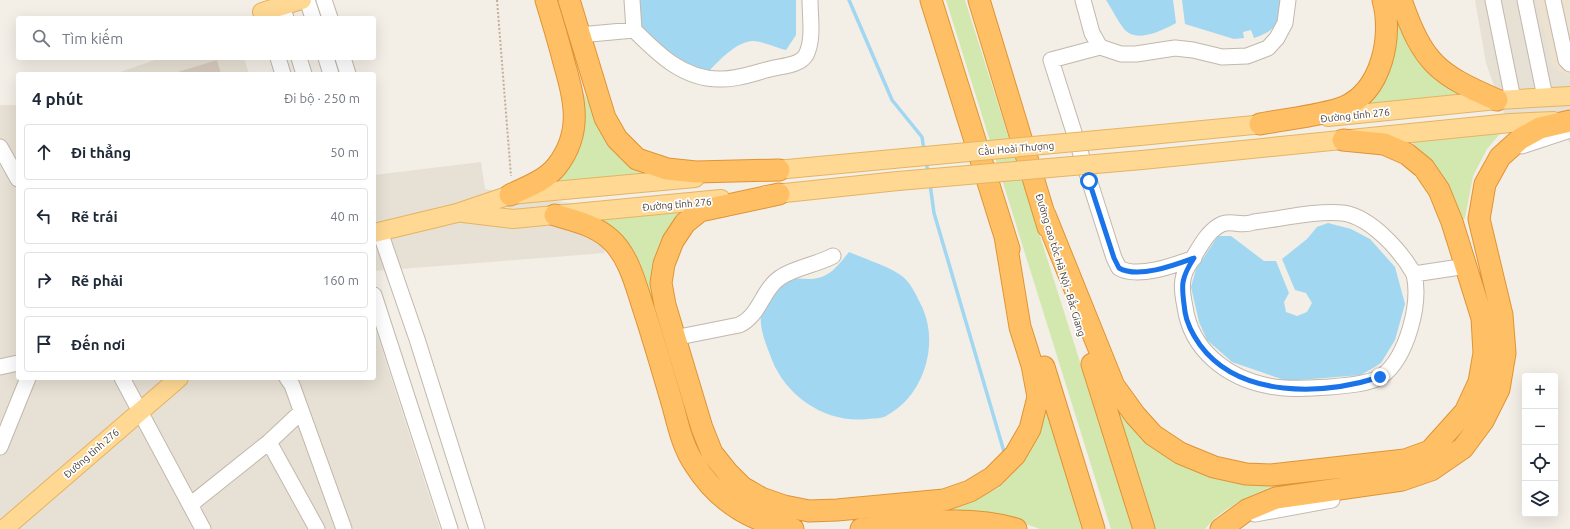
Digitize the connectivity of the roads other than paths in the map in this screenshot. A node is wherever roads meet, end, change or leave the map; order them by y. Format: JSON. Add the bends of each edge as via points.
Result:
{"nodes":[{"id":1,"x":302,"y":0,"type":"edge"},
{"id":2,"x":307,"y":0,"type":"edge"},
{"id":3,"x":324,"y":0,"type":"edge"},
{"id":4,"x":546,"y":0,"type":"edge"},
{"id":5,"x":569,"y":0,"type":"edge"},
{"id":6,"x":632,"y":0,"type":"edge"},
{"id":7,"x":810,"y":0,"type":"edge"},
{"id":8,"x":924,"y":0,"type":"edge"},
{"id":9,"x":931,"y":0,"type":"edge"},
{"id":10,"x":979,"y":0,"type":"edge"},
{"id":11,"x":986,"y":0,"type":"edge"},
{"id":12,"x":1083,"y":0,"type":"edge"},
{"id":13,"x":1288,"y":0,"type":"edge"},
{"id":14,"x":1383,"y":0,"type":"edge"},
{"id":15,"x":1401,"y":0,"type":"edge"},
{"id":16,"x":1493,"y":0,"type":"edge"},
{"id":17,"x":1525,"y":0,"type":"edge"},
{"id":18,"x":1553,"y":0,"type":"edge"},
{"id":19,"x":283,"y":8,"type":"edge"},
{"id":20,"x":262,"y":10,"type":"edge"},
{"id":21,"x":312,"y":16,"type":"edge"},
{"id":22,"x":329,"y":16,"type":"edge"},
{"id":23,"x":634,"y":30,"type":"junction"},
{"id":24,"x":579,"y":35,"type":"junction"},
{"id":25,"x":1100,"y":47,"type":"junction"},
{"id":26,"x":279,"y":60,"type":"edge"},
{"id":27,"x":300,"y":60,"type":"edge"},
{"id":28,"x":327,"y":60,"type":"edge"},
{"id":29,"x":344,"y":60,"type":"edge"},
{"id":30,"x":1570,"y":64,"type":"edge"},
{"id":31,"x":282,"y":72,"type":"edge"},
{"id":32,"x":303,"y":72,"type":"edge"},
{"id":33,"x":330,"y":72,"type":"edge"},
{"id":34,"x":347,"y":72,"type":"edge"},
{"id":35,"x":953,"y":73,"type":"junction"},
{"id":36,"x":1007,"y":90,"type":"junction"},
{"id":37,"x":1570,"y":96,"type":"edge"},
{"id":38,"x":1545,"y":97,"type":"junction"},
{"id":39,"x":1506,"y":100,"type":"junction"},
{"id":40,"x":1570,"y":120,"type":"edge"},
{"id":41,"x":1510,"y":123,"type":"junction"},
{"id":42,"x":1260,"y":124,"type":"junction"},
{"id":43,"x":1570,"y":130,"type":"edge"},
{"id":44,"x":1140,"y":136,"type":"joint"},
{"id":45,"x":1343,"y":140,"type":"junction"},
{"id":46,"x":0,"y":147,"type":"edge"},
{"id":47,"x":893,"y":159,"type":"joint"},
{"id":48,"x":779,"y":170,"type":"junction"},
{"id":49,"x":16,"y":175,"type":"edge"},
{"id":50,"x":779,"y":194,"type":"junction"},
{"id":51,"x":511,"y":195,"type":"junction"},
{"id":52,"x":457,"y":213,"type":"junction"},
{"id":53,"x":555,"y":215,"type":"junction"},
{"id":54,"x":1045,"y":215,"type":"junction"},
{"id":55,"x":377,"y":233,"type":"edge"},
{"id":56,"x":1005,"y":236,"type":"junction"},
{"id":57,"x":833,"y":256,"type":"dead end"},
{"id":58,"x":1194,"y":258,"type":"junction"},
{"id":59,"x":1467,"y":266,"type":"junction"},
{"id":60,"x":1414,"y":274,"type":"junction"},
{"id":61,"x":376,"y":301,"type":"edge"},
{"id":62,"x":674,"y":338,"type":"junction"},
{"id":63,"x":16,"y":363,"type":"edge"},
{"id":64,"x":0,"y":367,"type":"edge"},
{"id":65,"x":27,"y":380,"type":"edge"},
{"id":66,"x":123,"y":380,"type":"edge"},
{"id":67,"x":177,"y":380,"type":"edge"},
{"id":68,"x":288,"y":380,"type":"edge"},
{"id":69,"x":139,"y":412,"type":"junction"},
{"id":70,"x":301,"y":412,"type":"junction"},
{"id":71,"x":269,"y":442,"type":"junction"},
{"id":72,"x":0,"y":447,"type":"edge"},
{"id":73,"x":190,"y":505,"type":"junction"},
{"id":74,"x":0,"y":525,"type":"edge"},
{"id":75,"x":4,"y":529,"type":"edge"},
{"id":76,"x":203,"y":529,"type":"edge"},
{"id":77,"x":317,"y":529,"type":"edge"},
{"id":78,"x":344,"y":529,"type":"edge"},
{"id":79,"x":450,"y":529,"type":"edge"},
{"id":80,"x":477,"y":529,"type":"edge"},
{"id":81,"x":793,"y":529,"type":"edge"},
{"id":82,"x":861,"y":529,"type":"edge"},
{"id":83,"x":1016,"y":529,"type":"edge"},
{"id":84,"x":1094,"y":529,"type":"edge"},
{"id":85,"x":1144,"y":529,"type":"edge"},
{"id":86,"x":1221,"y":529,"type":"edge"},
{"id":87,"x":1232,"y":529,"type":"edge"}],
"edges":[{"from":1,"to":19,"type":"main road"},
{"from":2,"to":21,"type":"street"},
{"from":3,"to":22,"type":"street"},
{"from":4,"to":51,"type":"highway","via":[[574,97],[575,123],[568,146],[556,167],[541,180]]},
{"from":5,"to":24,"type":"highway"},
{"from":6,"to":23,"type":"street"},
{"from":7,"to":23,"type":"street","via":[[810,38],[806,55],[802,60],[786,67],[739,77],[707,78],[678,67],[666,61]]},
{"from":8,"to":35,"type":"highway"},
{"from":9,"to":35,"type":"highway"},
{"from":10,"to":36,"type":"highway","name":"Đường cao tốc Hà Nội - Bắc Giang"},
{"from":11,"to":36,"type":"highway","via":[[995,29]]},
{"from":12,"to":25,"type":"street","via":[[1092,33]]},
{"from":13,"to":25,"type":"street","via":[[1285,23],[1277,38],[1268,48],[1246,56],[1222,57],[1175,48],[1121,54]]},
{"from":14,"to":42,"type":"highway","via":[[1387,35],[1383,57],[1376,76],[1356,100],[1336,110]]},
{"from":15,"to":39,"type":"highway","via":[[1416,37],[1430,60],[1448,77]]},
{"from":16,"to":39,"type":"street"},
{"from":17,"to":38,"type":"street"},
{"from":18,"to":30,"type":"street","via":[[1566,60]]},
{"from":19,"to":20,"type":"main road"},
{"from":23,"to":24,"type":"street"},
{"from":24,"to":48,"type":"highway","via":[[605,118],[617,139],[637,159],[667,169],[696,172]]},
{"from":25,"to":58,"type":"street","via":[[1051,60],[1117,264],[1124,271],[1137,272],[1173,266]]},
{"from":26,"to":31,"type":"street"},
{"from":27,"to":32,"type":"street"},
{"from":28,"to":33,"type":"street"},
{"from":29,"to":34,"type":"street"},
{"from":35,"to":56,"type":"highway"},
{"from":36,"to":54,"type":"highway","name":"Đường cao tốc Hà Nội - Bắc Giang"},
{"from":37,"to":38,"type":"main road","name":"Đường tỉnh 276"},
{"from":38,"to":39,"type":"main road","name":"Đường tỉnh 276"},
{"from":39,"to":41,"type":"main road"},
{"from":39,"to":42,"type":"main road","name":"Đường tỉnh 276"},
{"from":40,"to":41,"type":"main road"},
{"from":40,"to":86,"type":"highway","via":[[1540,128],[1520,139],[1500,157],[1485,184],[1479,219],[1502,315],[1505,353],[1499,389],[1483,421],[1463,448],[1431,470],[1402,480],[1276,498],[1247,510]]},
{"from":41,"to":45,"type":"main road"},
{"from":42,"to":44,"type":"main road","name":"Đường tỉnh 276"},
{"from":43,"to":87,"type":"street","via":[[1521,146],[1510,153],[1496,171],[1488,194],[1487,221],[1508,309],[1512,360],[1507,388],[1499,411],[1482,440],[1461,461],[1416,484],[1258,513]]},
{"from":44,"to":47,"type":"main road","name":"Cầu Hoài Thượng","bridge":true},
{"from":45,"to":50,"type":"main road","name":"Đường tỉnh 276","bridge":true},
{"from":45,"to":59,"type":"highway","via":[[1384,144],[1407,154],[1424,168],[1439,190]]},
{"from":46,"to":49,"type":"street"},
{"from":47,"to":48,"type":"main road","name":"Đường tỉnh 276"},
{"from":48,"to":51,"type":"main road","name":"Đường tỉnh 276"},
{"from":50,"to":53,"type":"main road","name":"Đường tỉnh 276"},
{"from":50,"to":62,"type":"highway","via":[[700,210],[685,223],[673,241],[664,264],[661,283]]},
{"from":51,"to":52,"type":"main road","name":"Đường tỉnh 276"},
{"from":52,"to":53,"type":"main road","name":"Đường tỉnh 276","via":[[513,219]]},
{"from":52,"to":55,"type":"main road","name":"Đường tỉnh 276"},
{"from":53,"to":81,"type":"highway","via":[[591,225],[611,240],[628,264],[682,437],[694,465],[730,505],[755,519]]},
{"from":54,"to":59,"type":"highway","via":[[1114,386],[1135,415],[1153,435],[1180,453],[1214,467],[1246,474],[1271,475],[1375,465],[1404,460],[1430,450],[1465,412],[1480,382],[1484,353],[1482,318]]},
{"from":54,"to":85,"type":"highway","name":"Đường cao tốc Hà Nội - Bắc Giang"},
{"from":55,"to":80,"type":"street","via":[[417,340]]},
{"from":56,"to":62,"type":"highway","via":[[1020,328],[1032,365],[1038,397],[1030,429],[1015,455],[993,477],[944,500],[809,511],[761,498],[742,487],[712,453]]},
{"from":56,"to":84,"type":"highway"},
{"from":57,"to":62,"type":"street","via":[[780,278],[768,290],[748,321]]},
{"from":58,"to":60,"type":"street","via":[[1204,240],[1215,228],[1223,224],[1248,224],[1344,213],[1362,220],[1380,232],[1409,264]]},
{"from":58,"to":60,"type":"street","via":[[1181,283],[1187,321],[1195,338],[1217,365],[1248,380],[1287,388],[1341,386],[1380,377],[1403,349],[1416,294]]},
{"from":59,"to":60,"type":"street"},
{"from":61,"to":79,"type":"street"},
{"from":63,"to":64,"type":"street"},
{"from":65,"to":72,"type":"street"},
{"from":66,"to":69,"type":"street"},
{"from":67,"to":69,"type":"main road","name":"Đường tỉnh 276"},
{"from":68,"to":70,"type":"street"},
{"from":69,"to":73,"type":"street"},
{"from":69,"to":75,"type":"main road","name":"Đường tỉnh 276"},
{"from":70,"to":71,"type":"street"},
{"from":70,"to":78,"type":"street"},
{"from":71,"to":73,"type":"street"},
{"from":71,"to":77,"type":"street"},
{"from":73,"to":76,"type":"street"},
{"from":74,"to":75,"type":"street"},
{"from":82,"to":83,"type":"highway","via":[[945,521],[974,521]]}]}
